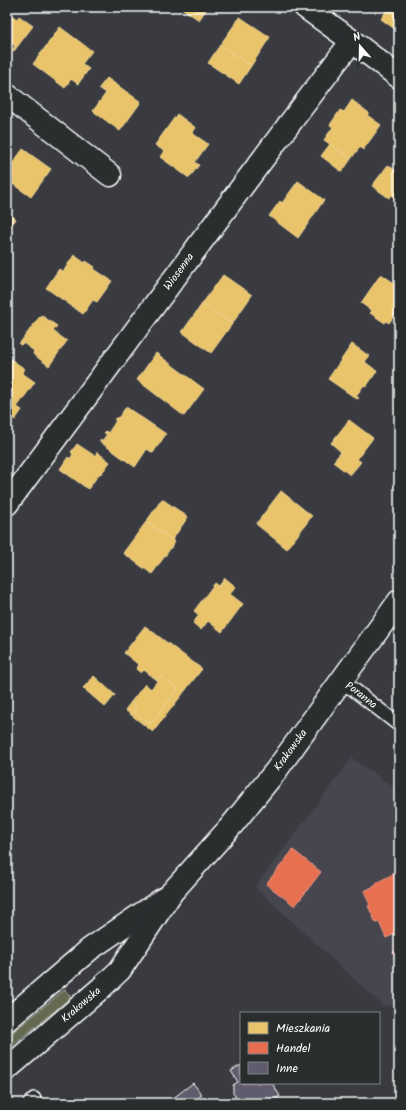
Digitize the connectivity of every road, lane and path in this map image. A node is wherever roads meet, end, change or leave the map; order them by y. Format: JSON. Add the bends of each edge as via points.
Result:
{"nodes":[{"id":1,"x":305,"y":7,"type":"edge"},
{"id":2,"x":352,"y":41,"type":"junction"},
{"id":3,"x":399,"y":77,"type":"edge"},
{"id":4,"x":9,"y":101,"type":"edge"},
{"id":5,"x":110,"y":175,"type":"dead end"},
{"id":6,"x":7,"y":504,"type":"edge"},
{"id":7,"x":399,"y":601,"type":"edge"},
{"id":8,"x":340,"y":682,"type":"junction"},
{"id":9,"x":399,"y":725,"type":"edge"},
{"id":10,"x":172,"y":892,"type":"junction"},
{"id":11,"x":7,"y":1020,"type":"edge"},
{"id":12,"x":7,"y":1069,"type":"edge"},
{"id":13,"x":30,"y":1103,"type":"edge"},
{"id":14,"x":34,"y":1103,"type":"edge"}],
"edges":[{"from":1,"to":2,"type":"street"},
{"from":2,"to":3,"type":"street"},
{"from":2,"to":6,"type":"street","name":"Wiosenna"},
{"from":4,"to":5,"type":"street"},
{"from":7,"to":8,"type":"street","name":"Krakowska"},
{"from":8,"to":9,"type":"lane","name":"Poranna"},
{"from":8,"to":10,"type":"street","name":"Krakowska","via":[[275,772]]},
{"from":10,"to":11,"type":"street","name":"Krakowska","via":[[90,949]]},
{"from":10,"to":12,"type":"street","name":"Krakowska","via":[[120,970]]},
{"from":13,"to":14,"type":"lane","via":[[34,1099]]}]}
